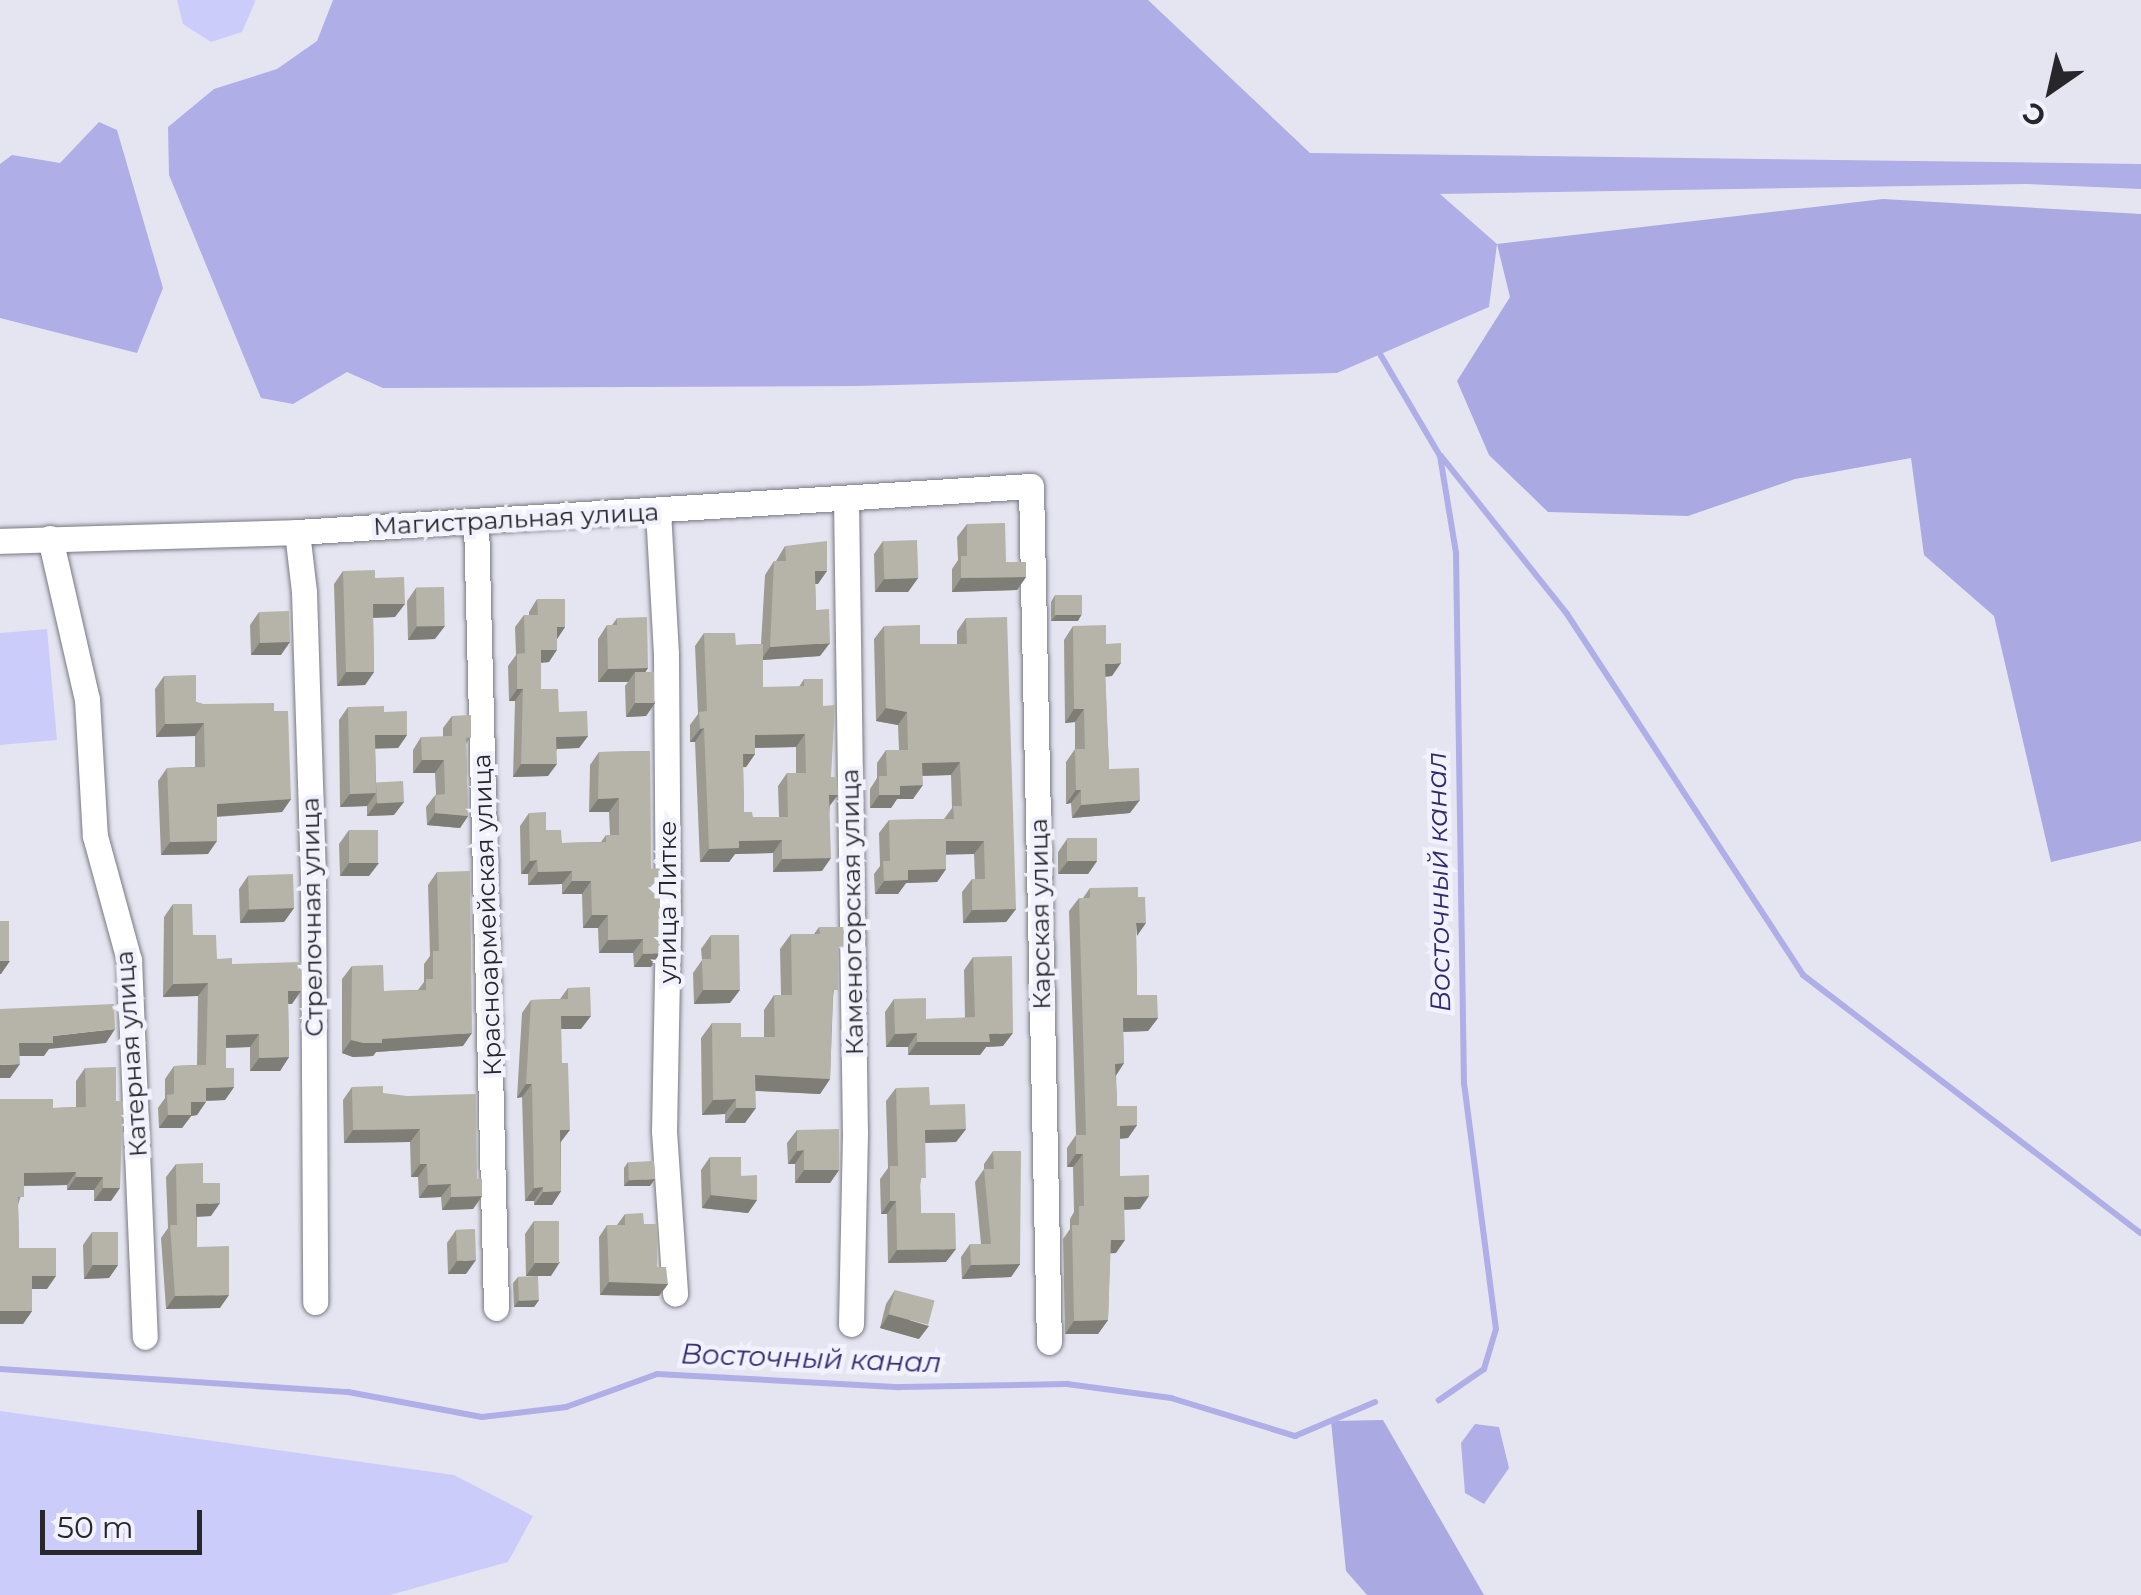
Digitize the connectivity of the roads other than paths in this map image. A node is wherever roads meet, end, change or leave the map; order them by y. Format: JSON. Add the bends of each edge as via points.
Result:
{"nodes":[{"id":1,"x":1031,"y":486,"type":"joint"},
{"id":2,"x":846,"y":499,"type":"junction"},
{"id":3,"x":658,"y":511,"type":"junction"},
{"id":4,"x":476,"y":521,"type":"junction"},
{"id":5,"x":297,"y":532,"type":"junction"},
{"id":6,"x":50,"y":538,"type":"junction"},
{"id":7,"x":0,"y":541,"type":"edge"},
{"id":8,"x":675,"y":1294,"type":"dead end"},
{"id":9,"x":314,"y":1302,"type":"dead end"},
{"id":10,"x":496,"y":1308,"type":"dead end"},
{"id":11,"x":851,"y":1324,"type":"dead end"},
{"id":12,"x":144,"y":1337,"type":"dead end"},
{"id":13,"x":1050,"y":1342,"type":"dead end"}],
"edges":[{"from":1,"to":2,"type":"street","name":"Магистральная улица"},
{"from":1,"to":13,"type":"street","name":"Карская улица"},
{"from":2,"to":3,"type":"street","name":"Магистральная улица"},
{"from":2,"to":11,"type":"street","name":"Каменогорская улица","via":[[855,1132]]},
{"from":3,"to":4,"type":"street","name":"Магистральная улица"},
{"from":3,"to":8,"type":"street","name":"улица Литке","via":[[666,674],[664,1132]]},
{"from":4,"to":5,"type":"street","name":"Магистральная улица"},
{"from":4,"to":10,"type":"street","name":"Красноармейская улица"},
{"from":5,"to":6,"type":"street","name":"Магистральная улица"},
{"from":5,"to":9,"type":"street","name":"Стрелочная улица","via":[[312,876]]},
{"from":6,"to":7,"type":"street","name":"Магистральная улица"},
{"from":6,"to":12,"type":"street","name":"Катерная улица","via":[[87,699],[95,836],[128,960]]}]}
